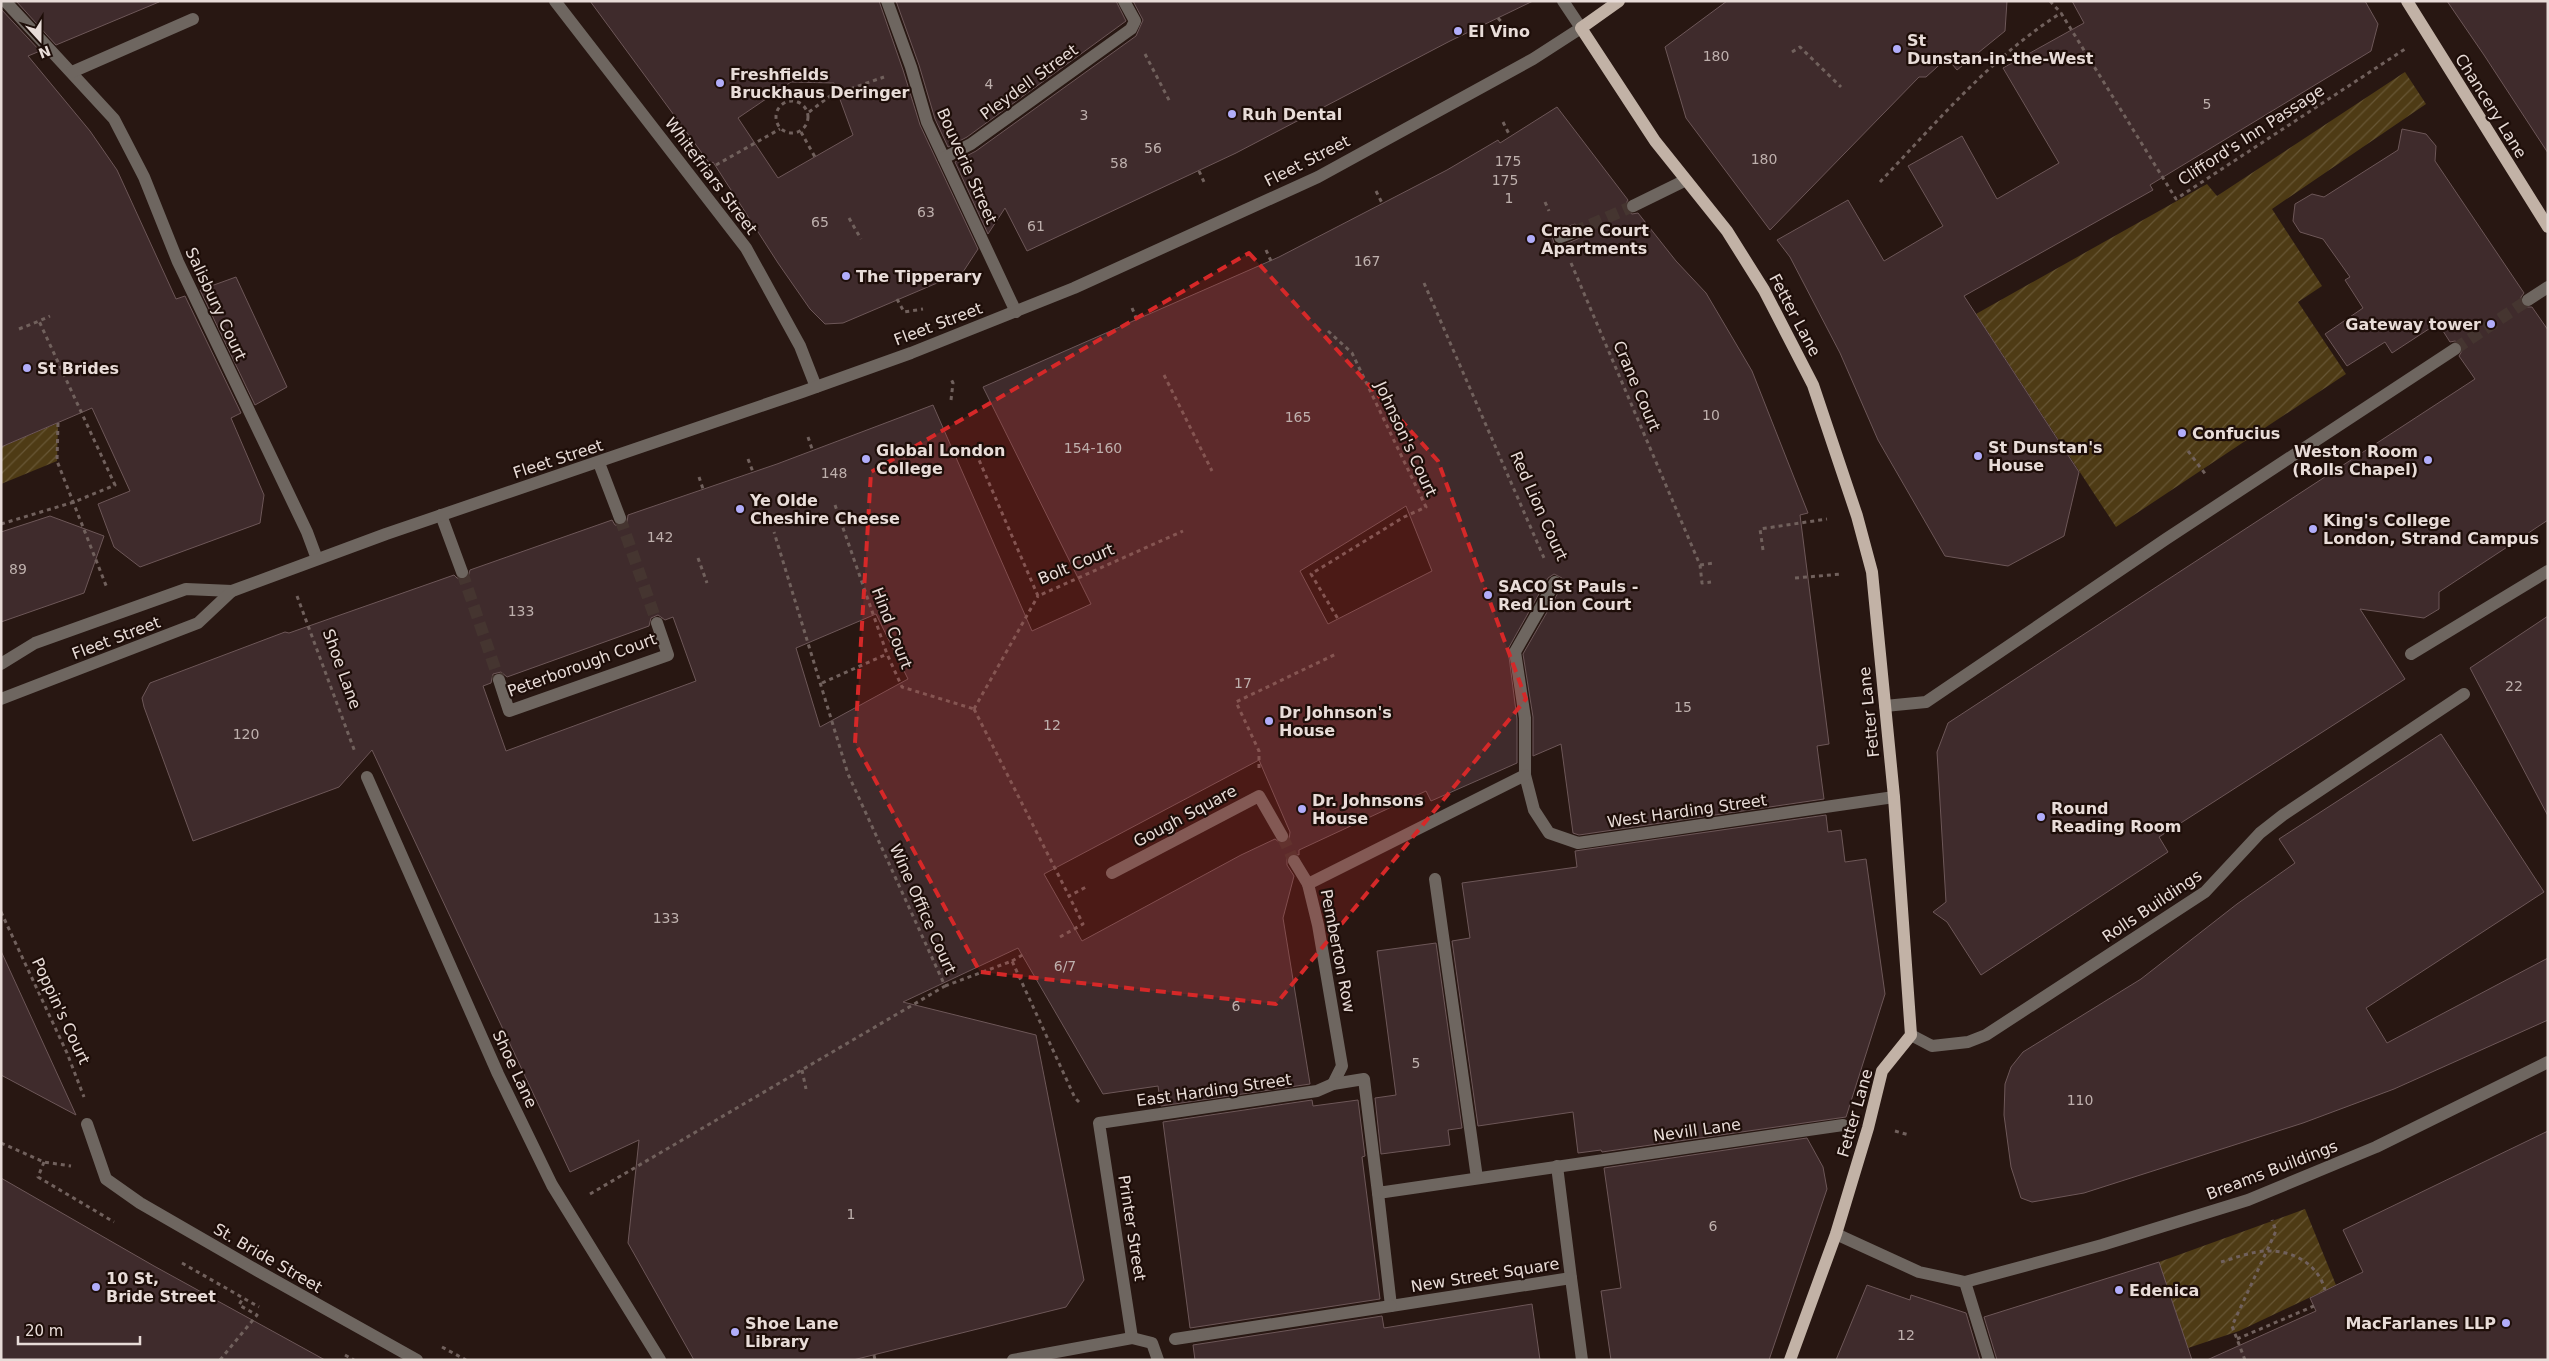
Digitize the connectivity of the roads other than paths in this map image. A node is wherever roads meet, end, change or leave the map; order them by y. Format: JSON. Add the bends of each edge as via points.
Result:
{"nodes":[{"id":1,"x":5,"y":1,"type":"edge"},
{"id":2,"x":555,"y":1,"type":"edge"},
{"id":3,"x":887,"y":1,"type":"edge"},
{"id":4,"x":1124,"y":1,"type":"edge"},
{"id":5,"x":1564,"y":1,"type":"edge"},
{"id":6,"x":1619,"y":1,"type":"edge"},
{"id":7,"x":2408,"y":1,"type":"edge"},
{"id":8,"x":193,"y":19,"type":"dead end"},
{"id":9,"x":1581,"y":28,"type":"junction"},
{"id":10,"x":72,"y":72,"type":"junction"},
{"id":11,"x":944,"y":158,"type":"junction"},
{"id":12,"x":1686,"y":180,"type":"junction"},
{"id":13,"x":1633,"y":206,"type":"tunnel mouth"},
{"id":14,"x":2548,"y":227,"type":"edge"},
{"id":15,"x":1574,"y":232,"type":"tunnel mouth"},
{"id":16,"x":1560,"y":237,"type":"road end"},
{"id":17,"x":2548,"y":287,"type":"edge"},
{"id":18,"x":2528,"y":300,"type":"tunnel mouth"},
{"id":19,"x":1016,"y":312,"type":"junction"},
{"id":20,"x":2455,"y":349,"type":"tunnel mouth"},
{"id":21,"x":816,"y":387,"type":"junction"},
{"id":22,"x":599,"y":463,"type":"junction"},
{"id":23,"x":441,"y":515,"type":"junction"},
{"id":24,"x":620,"y":518,"type":"tunnel mouth"},
{"id":25,"x":317,"y":559,"type":"junction"},
{"id":26,"x":2548,"y":571,"type":"edge"},
{"id":27,"x":462,"y":572,"type":"tunnel mouth"},
{"id":28,"x":1555,"y":582,"type":"road end"},
{"id":29,"x":232,"y":591,"type":"junction"},
{"id":30,"x":657,"y":623,"type":"tunnel mouth"},
{"id":31,"x":2412,"y":654,"type":"dead end"},
{"id":32,"x":1,"y":664,"type":"edge"},
{"id":33,"x":499,"y":680,"type":"tunnel mouth"},
{"id":34,"x":2464,"y":694,"type":"dead end"},
{"id":35,"x":1,"y":699,"type":"edge"},
{"id":36,"x":1885,"y":706,"type":"junction"},
{"id":37,"x":1525,"y":775,"type":"junction"},
{"id":38,"x":367,"y":778,"type":"dead end"},
{"id":39,"x":1894,"y":796,"type":"junction"},
{"id":40,"x":1282,"y":836,"type":"tunnel mouth"},
{"id":41,"x":1294,"y":861,"type":"tunnel mouth"},
{"id":42,"x":1112,"y":873,"type":"road end"},
{"id":43,"x":1435,"y":879,"type":"dead end"},
{"id":44,"x":1308,"y":884,"type":"junction"},
{"id":45,"x":1911,"y":1035,"type":"junction"},
{"id":46,"x":2548,"y":1062,"type":"edge"},
{"id":47,"x":1332,"y":1084,"type":"junction"},
{"id":48,"x":1099,"y":1123,"type":"joint"},
{"id":49,"x":87,"y":1124,"type":"road end"},
{"id":50,"x":1843,"y":1125,"type":"dead end"},
{"id":51,"x":1557,"y":1166,"type":"junction"},
{"id":52,"x":1477,"y":1178,"type":"junction"},
{"id":53,"x":1378,"y":1193,"type":"junction"},
{"id":54,"x":1836,"y":1234,"type":"junction"},
{"id":55,"x":1571,"y":1278,"type":"junction"},
{"id":56,"x":1965,"y":1282,"type":"junction"},
{"id":57,"x":1391,"y":1306,"type":"junction"},
{"id":58,"x":1132,"y":1338,"type":"junction"},
{"id":59,"x":1175,"y":1339,"type":"dead end"},
{"id":60,"x":417,"y":1360,"type":"edge"},
{"id":61,"x":660,"y":1360,"type":"edge"},
{"id":62,"x":1013,"y":1360,"type":"edge"},
{"id":63,"x":1158,"y":1360,"type":"edge"},
{"id":64,"x":1582,"y":1360,"type":"edge"},
{"id":65,"x":1790,"y":1360,"type":"edge"},
{"id":66,"x":1989,"y":1360,"type":"edge"}],
"edges":[{"from":1,"to":10,"type":"street","name":"Salisbury Court"},
{"from":2,"to":21,"type":"street","name":"Whitefriars Street","via":[[746,248],[804,354]]},
{"from":3,"to":11,"type":"street","name":"Bouverie Street","via":[[927,122]]},
{"from":4,"to":11,"type":"street","name":"Pleydell Street","via":[[1135,21],[1131,29],[971,144]]},
{"from":5,"to":9,"type":"street"},
{"from":6,"to":9,"type":"main road","name":"Fleet Street"},
{"from":7,"to":14,"type":"main road","name":"Chancery Lane"},
{"from":8,"to":10,"type":"street"},
{"from":9,"to":12,"type":"main road","name":"Fetter Lane","via":[[1655,141]]},
{"from":9,"to":19,"type":"street","name":"Fleet Street","via":[[1533,59],[1318,176],[1202,231]]},
{"from":10,"to":25,"type":"street","name":"Salisbury Court","via":[[114,120],[144,177],[178,262]]},
{"from":11,"to":19,"type":"street","name":"Bouverie Street"},
{"from":12,"to":13,"type":"street"},
{"from":12,"to":36,"type":"main road","name":"Fetter Lane","via":[[1727,231],[1764,290],[1814,385],[1872,572]]},
{"from":15,"to":16,"type":"street"},
{"from":17,"to":18,"type":"street"},
{"from":19,"to":21,"type":"street","name":"Fleet Street"},
{"from":20,"to":36,"type":"street","via":[[1926,702]]},
{"from":21,"to":22,"type":"street","name":"Fleet Street"},
{"from":22,"to":23,"type":"street","name":"Fleet Street"},
{"from":22,"to":24,"type":"street"},
{"from":23,"to":25,"type":"street","name":"Fleet Street"},
{"from":23,"to":27,"type":"street"},
{"from":25,"to":29,"type":"street","name":"Fleet Street"},
{"from":26,"to":31,"type":"street"},
{"from":28,"to":37,"type":"street","name":"Red Lion Court","via":[[1515,652],[1525,718]]},
{"from":29,"to":32,"type":"street","name":"Fleet Street","via":[[186,589],[35,643]]},
{"from":29,"to":35,"type":"street","name":"Fleet Street","via":[[198,623]]},
{"from":30,"to":33,"type":"street","name":"Peterborough Court","via":[[668,655],[509,711]]},
{"from":34,"to":45,"type":"street","name":"Rolls Buildings","via":[[2283,814],[2260,833],[2222,876],[2190,902],[1986,1035],[1968,1042],[1932,1046]]},
{"from":36,"to":39,"type":"main road","name":"Fetter Lane"},
{"from":37,"to":39,"type":"street","name":"West Harding Street","via":[[1534,810],[1550,833],[1578,842]]},
{"from":37,"to":44,"type":"street","name":"Pemberton Row"},
{"from":38,"to":61,"type":"street","name":"Shoe Lane","via":[[498,1074],[552,1184]]},
{"from":39,"to":45,"type":"main road","name":"Fetter Lane"},
{"from":40,"to":42,"type":"street","name":"Gough Square","via":[[1260,796]]},
{"from":41,"to":44,"type":"street"},
{"from":43,"to":52,"type":"street"},
{"from":44,"to":47,"type":"street","name":"Pemberton Row","via":[[1342,1066]]},
{"from":45,"to":54,"type":"main road","name":"Fetter Lane","via":[[1882,1071]]},
{"from":46,"to":56,"type":"street","name":"Breams Buildings","via":[[2376,1146],[2248,1200],[2102,1245]]},
{"from":47,"to":48,"type":"street","name":"East Harding Street","via":[[1317,1091]]},
{"from":47,"to":53,"type":"street","name":"New Street Square","via":[[1364,1079]]},
{"from":48,"to":58,"type":"street","name":"Printer Street"},
{"from":49,"to":60,"type":"street","name":"St. Bride Street","via":[[106,1179],[140,1203]]},
{"from":50,"to":51,"type":"street","name":"Nevill Lane"},
{"from":51,"to":52,"type":"street"},
{"from":51,"to":55,"type":"street","name":"New Street Square"},
{"from":52,"to":53,"type":"street"},
{"from":53,"to":57,"type":"street","name":"New Street Square"},
{"from":54,"to":56,"type":"street","via":[[1920,1272]]},
{"from":54,"to":65,"type":"main road","name":"Fetter Lane"},
{"from":55,"to":57,"type":"street","name":"New Street Square"},
{"from":55,"to":64,"type":"street"},
{"from":56,"to":66,"type":"street"},
{"from":57,"to":59,"type":"street","name":"New Street Square"},
{"from":58,"to":62,"type":"street"},
{"from":58,"to":63,"type":"street","via":[[1152,1343]]}]}
